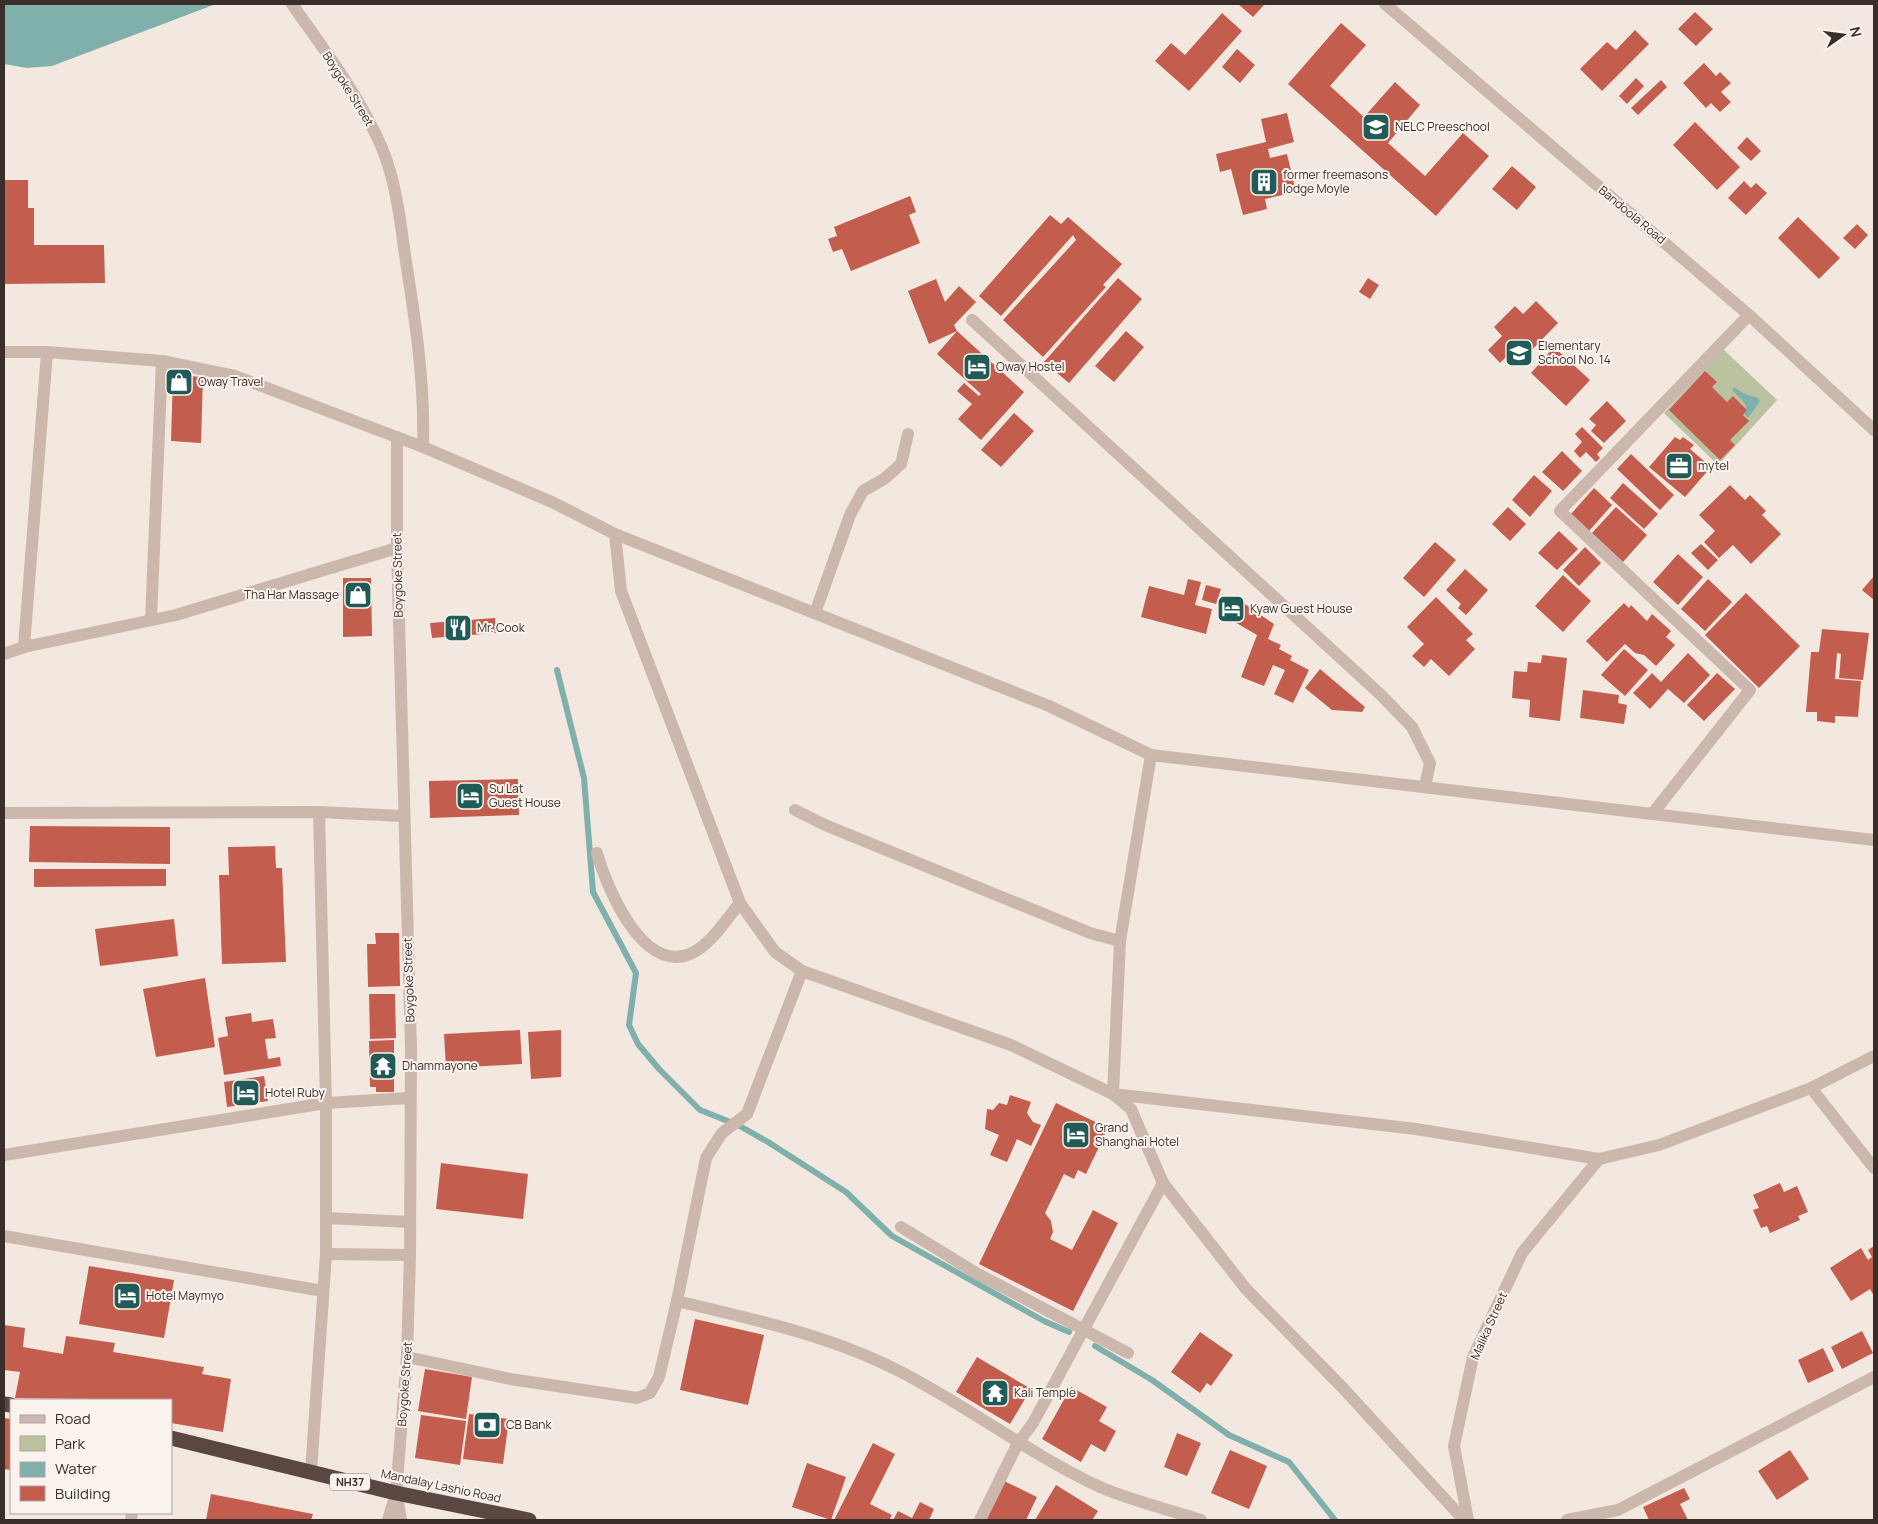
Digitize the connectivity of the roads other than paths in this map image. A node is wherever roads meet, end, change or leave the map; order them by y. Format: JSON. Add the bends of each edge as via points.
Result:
{"nodes":[{"id":1,"x":292,"y":4,"type":"edge"},
{"id":2,"x":1385,"y":4,"type":"edge"},
{"id":3,"x":1749,"y":315,"type":"junction"},
{"id":4,"x":972,"y":320,"type":"dead end"},
{"id":5,"x":4,"y":352,"type":"edge"},
{"id":6,"x":47,"y":352,"type":"junction"},
{"id":7,"x":162,"y":361,"type":"junction"},
{"id":8,"x":1874,"y":430,"type":"edge"},
{"id":9,"x":908,"y":434,"type":"dead end"},
{"id":10,"x":398,"y":437,"type":"junction"},
{"id":11,"x":423,"y":447,"type":"junction"},
{"id":12,"x":614,"y":534,"type":"junction"},
{"id":13,"x":397,"y":548,"type":"junction"},
{"id":14,"x":815,"y":613,"type":"junction"},
{"id":15,"x":151,"y":620,"type":"junction"},
{"id":16,"x":24,"y":647,"type":"junction"},
{"id":17,"x":4,"y":654,"type":"edge"},
{"id":18,"x":1151,"y":755,"type":"junction"},
{"id":19,"x":1425,"y":786,"type":"junction"},
{"id":20,"x":795,"y":810,"type":"dead end"},
{"id":21,"x":4,"y":812,"type":"edge"},
{"id":22,"x":320,"y":812,"type":"junction"},
{"id":23,"x":1653,"y":814,"type":"junction"},
{"id":24,"x":403,"y":816,"type":"junction"},
{"id":25,"x":1874,"y":840,"type":"edge"},
{"id":26,"x":597,"y":853,"type":"dead end"},
{"id":27,"x":740,"y":903,"type":"junction"},
{"id":28,"x":1120,"y":941,"type":"junction"},
{"id":29,"x":802,"y":970,"type":"junction"},
{"id":30,"x":1874,"y":1056,"type":"edge"},
{"id":31,"x":1811,"y":1088,"type":"junction"},
{"id":32,"x":1112,"y":1094,"type":"junction"},
{"id":33,"x":409,"y":1098,"type":"junction"},
{"id":34,"x":326,"y":1103,"type":"junction"},
{"id":35,"x":4,"y":1154,"type":"edge"},
{"id":36,"x":1599,"y":1160,"type":"junction"},
{"id":37,"x":1874,"y":1168,"type":"edge"},
{"id":38,"x":1163,"y":1183,"type":"junction"},
{"id":39,"x":326,"y":1218,"type":"junction"},
{"id":40,"x":410,"y":1222,"type":"junction"},
{"id":41,"x":901,"y":1228,"type":"dead end"},
{"id":42,"x":4,"y":1236,"type":"edge"},
{"id":43,"x":326,"y":1254,"type":"junction"},
{"id":44,"x":410,"y":1255,"type":"junction"},
{"id":45,"x":323,"y":1291,"type":"junction"},
{"id":46,"x":677,"y":1300,"type":"junction"},
{"id":47,"x":1084,"y":1330,"type":"junction"},
{"id":48,"x":1128,"y":1353,"type":"dead end"},
{"id":49,"x":408,"y":1357,"type":"junction"},
{"id":50,"x":1874,"y":1377,"type":"edge"},
{"id":51,"x":172,"y":1438,"type":"edge"},
{"id":52,"x":1018,"y":1443,"type":"junction"},
{"id":53,"x":311,"y":1472,"type":"junction"},
{"id":54,"x":396,"y":1493,"type":"junction"},
{"id":55,"x":388,"y":1520,"type":"edge"},
{"id":56,"x":401,"y":1520,"type":"edge"},
{"id":57,"x":529,"y":1520,"type":"edge"},
{"id":58,"x":980,"y":1520,"type":"edge"},
{"id":59,"x":1201,"y":1520,"type":"edge"},
{"id":60,"x":1466,"y":1520,"type":"edge"},
{"id":61,"x":1566,"y":1520,"type":"edge"}],
"edges":[{"from":1,"to":11,"type":"street","name":"Boygoke Street","via":[[362,108],[395,185],[418,338],[424,412]]},
{"from":2,"to":3,"type":"street","name":"Bandoola Road"},
{"from":3,"to":8,"type":"street","name":"Bandoola Road"},
{"from":3,"to":23,"type":"street","via":[[1560,511],[1750,690]]},
{"from":4,"to":19,"type":"street","via":[[1381,695],[1412,727],[1430,763]]},
{"from":5,"to":6,"type":"street"},
{"from":6,"to":7,"type":"street"},
{"from":6,"to":16,"type":"street"},
{"from":7,"to":10,"type":"street","via":[[235,376]]},
{"from":7,"to":15,"type":"street"},
{"from":9,"to":14,"type":"street","via":[[901,464],[863,491],[850,515]]},
{"from":10,"to":11,"type":"street"},
{"from":10,"to":13,"type":"street","name":"Boygoke Street"},
{"from":11,"to":12,"type":"street","via":[[552,502]]},
{"from":12,"to":14,"type":"street"},
{"from":12,"to":27,"type":"street","via":[[621,591]]},
{"from":13,"to":15,"type":"street"},
{"from":13,"to":24,"type":"street","name":"Boygoke Street"},
{"from":14,"to":18,"type":"street","via":[[1049,706]]},
{"from":15,"to":16,"type":"street"},
{"from":16,"to":17,"type":"street"},
{"from":18,"to":19,"type":"street"},
{"from":18,"to":28,"type":"street"},
{"from":19,"to":23,"type":"street"},
{"from":20,"to":28,"type":"street","via":[[1081,929]]},
{"from":21,"to":22,"type":"street"},
{"from":22,"to":24,"type":"street"},
{"from":22,"to":34,"type":"street"},
{"from":23,"to":25,"type":"street"},
{"from":24,"to":33,"type":"street","name":"Boygoke Street","via":[[411,1049]]},
{"from":26,"to":27,"type":"street","via":[[605,881],[626,922],[650,946],[670,956],[699,949]]},
{"from":27,"to":29,"type":"street","via":[[775,952]]},
{"from":28,"to":32,"type":"street"},
{"from":29,"to":32,"type":"street","via":[[1011,1045]]},
{"from":29,"to":46,"type":"street","via":[[747,1114],[722,1133],[706,1158]]},
{"from":30,"to":31,"type":"street"},
{"from":31,"to":36,"type":"street","via":[[1659,1145]]},
{"from":31,"to":37,"type":"street"},
{"from":32,"to":36,"type":"street","via":[[1416,1129]]},
{"from":32,"to":38,"type":"street","via":[[1131,1109]]},
{"from":33,"to":34,"type":"street"},
{"from":33,"to":40,"type":"street","name":"Boygoke Street"},
{"from":34,"to":35,"type":"street"},
{"from":34,"to":39,"type":"street"},
{"from":36,"to":60,"type":"street","name":"Malika Street","via":[[1522,1253],[1473,1357],[1454,1446]]},
{"from":38,"to":47,"type":"street"},
{"from":38,"to":60,"type":"street","via":[[1246,1289]]},
{"from":39,"to":40,"type":"street"},
{"from":39,"to":43,"type":"street"},
{"from":40,"to":44,"type":"street","name":"Boygoke Street"},
{"from":41,"to":47,"type":"street","via":[[978,1274]]},
{"from":42,"to":45,"type":"street"},
{"from":43,"to":44,"type":"street"},
{"from":43,"to":45,"type":"street"},
{"from":44,"to":49,"type":"street","name":"Boygoke Street"},
{"from":45,"to":53,"type":"street"},
{"from":46,"to":49,"type":"street","via":[[659,1377],[650,1393],[637,1398],[510,1379]]},
{"from":46,"to":52,"type":"street","via":[[829,1340],[896,1369]]},
{"from":47,"to":48,"type":"street"},
{"from":47,"to":52,"type":"street","via":[[1033,1423]]},
{"from":49,"to":54,"type":"street","name":"Boygoke Street"},
{"from":50,"to":61,"type":"street","via":[[1618,1510]]},
{"from":51,"to":53,"type":"highway","name":"Mandalay Lashio Road","number":"NH37"},
{"from":52,"to":58,"type":"street"},
{"from":52,"to":59,"type":"street","via":[[1102,1487]]},
{"from":53,"to":54,"type":"highway","name":"Mandalay Lashio Road","number":"NH37"},
{"from":54,"to":55,"type":"street","name":"Boygoke Street"},
{"from":54,"to":56,"type":"street"},
{"from":54,"to":57,"type":"highway","name":"Mandalay Lashio Road","number":"NH37"}]}
